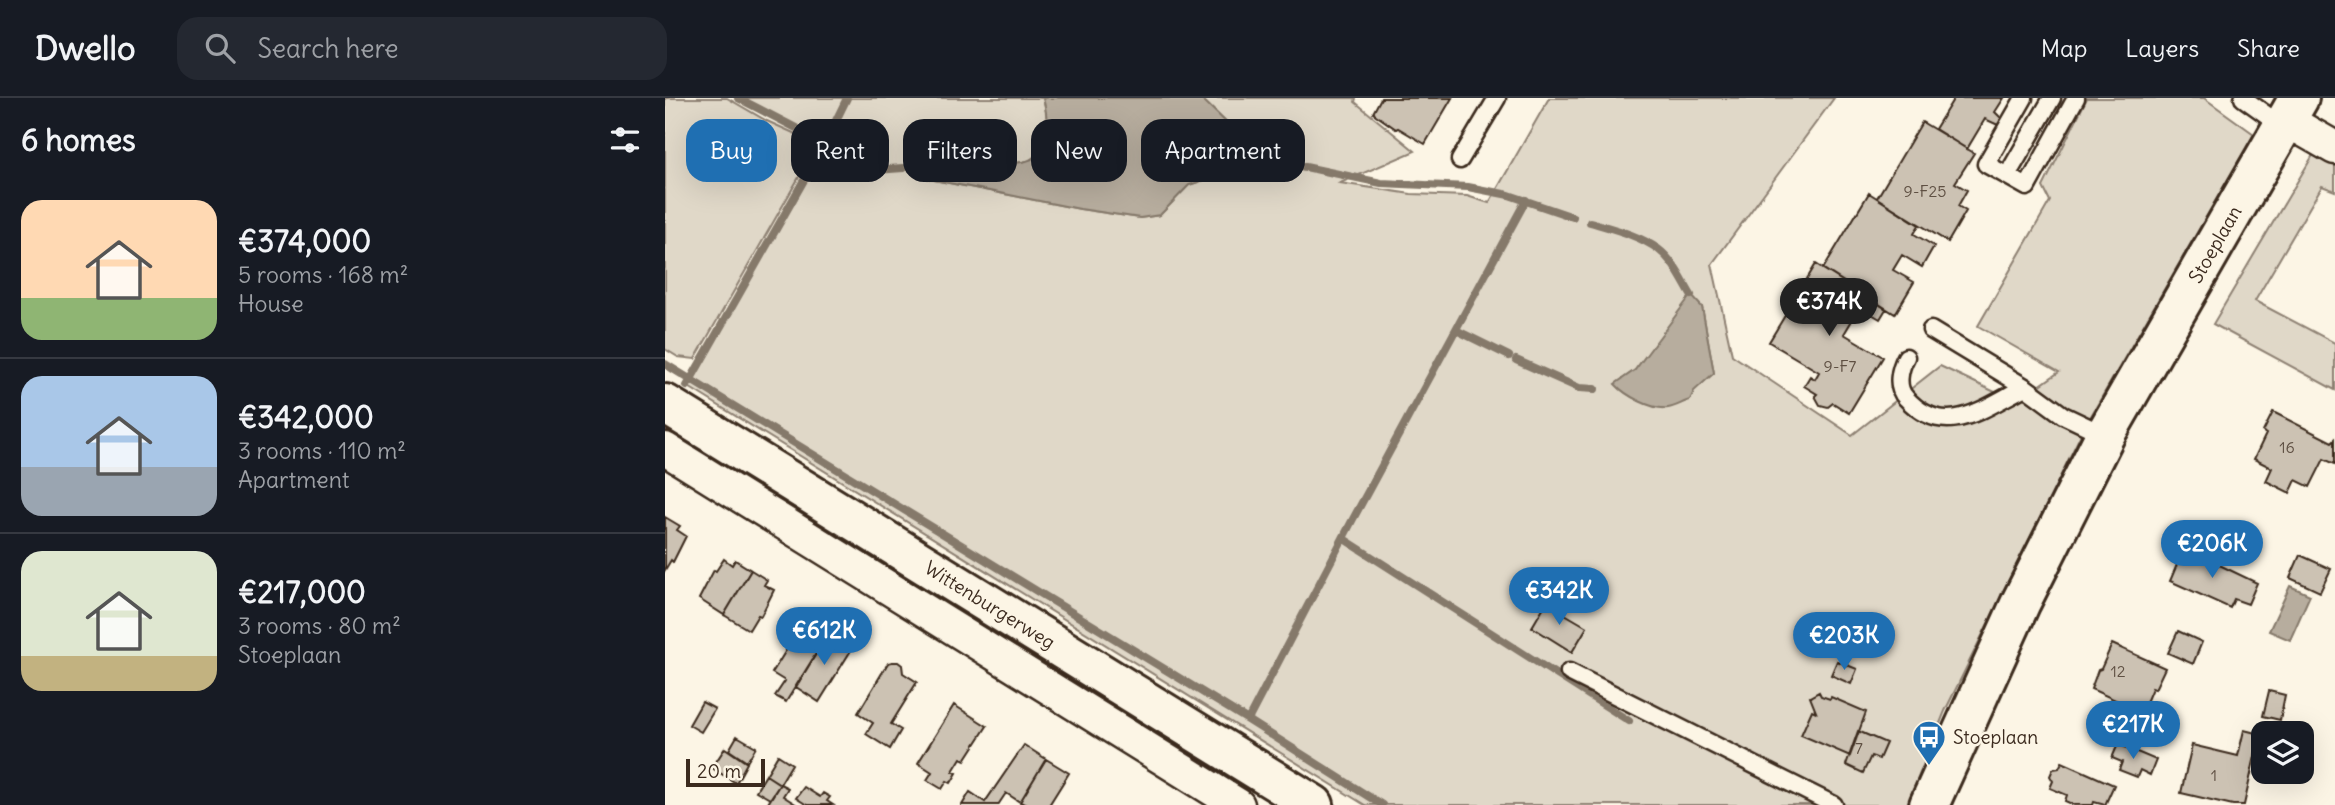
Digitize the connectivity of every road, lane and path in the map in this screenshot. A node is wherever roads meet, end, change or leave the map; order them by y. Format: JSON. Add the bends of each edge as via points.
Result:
{"nodes":[{"id":1,"x":1497,"y":98,"type":"edge"},
{"id":2,"x":2024,"y":98,"type":"edge"},
{"id":3,"x":2052,"y":98,"type":"edge"},
{"id":4,"x":2076,"y":98,"type":"edge"},
{"id":5,"x":2243,"y":98,"type":"edge"},
{"id":6,"x":2293,"y":109,"type":"edge"},
{"id":7,"x":2335,"y":148,"type":"edge"},
{"id":8,"x":1460,"y":160,"type":"dead end"},
{"id":9,"x":2012,"y":167,"type":"dead end"},
{"id":10,"x":1931,"y":330,"type":"dead end"},
{"id":11,"x":1906,"y":357,"type":"dead end"},
{"id":12,"x":2025,"y":387,"type":"junction"},
{"id":13,"x":665,"y":404,"type":"edge"},
{"id":14,"x":2105,"y":435,"type":"junction"},
{"id":15,"x":665,"y":449,"type":"edge"},
{"id":16,"x":1569,"y":672,"type":"dead end"},
{"id":17,"x":1238,"y":805,"type":"edge"},
{"id":18,"x":1314,"y":805,"type":"edge"},
{"id":19,"x":1834,"y":805,"type":"edge"},
{"id":20,"x":1929,"y":805,"type":"edge"}],
"edges":[{"from":1,"to":8,"type":"lane"},
{"from":2,"to":4,"type":"lane","via":[[1986,164],[2027,187]]},
{"from":3,"to":9,"type":"lane"},
{"from":5,"to":6,"type":"lane","via":[[2271,118]]},
{"from":6,"to":7,"type":"street"},
{"from":6,"to":14,"type":"street","name":"Stoeplaan"},
{"from":10,"to":12,"type":"lane"},
{"from":11,"to":12,"type":"lane","via":[[1899,369],[1902,395],[1939,420],[1964,417]]},
{"from":12,"to":14,"type":"lane","via":[[2063,415]]},
{"from":13,"to":18,"type":"street","name":"Wittenburgerweg"},
{"from":14,"to":20,"type":"street","name":"Stoeplaan","via":[[2021,602]]},
{"from":15,"to":17,"type":"street","name":"Wittenburgerweg"},
{"from":16,"to":19,"type":"lane"}]}
